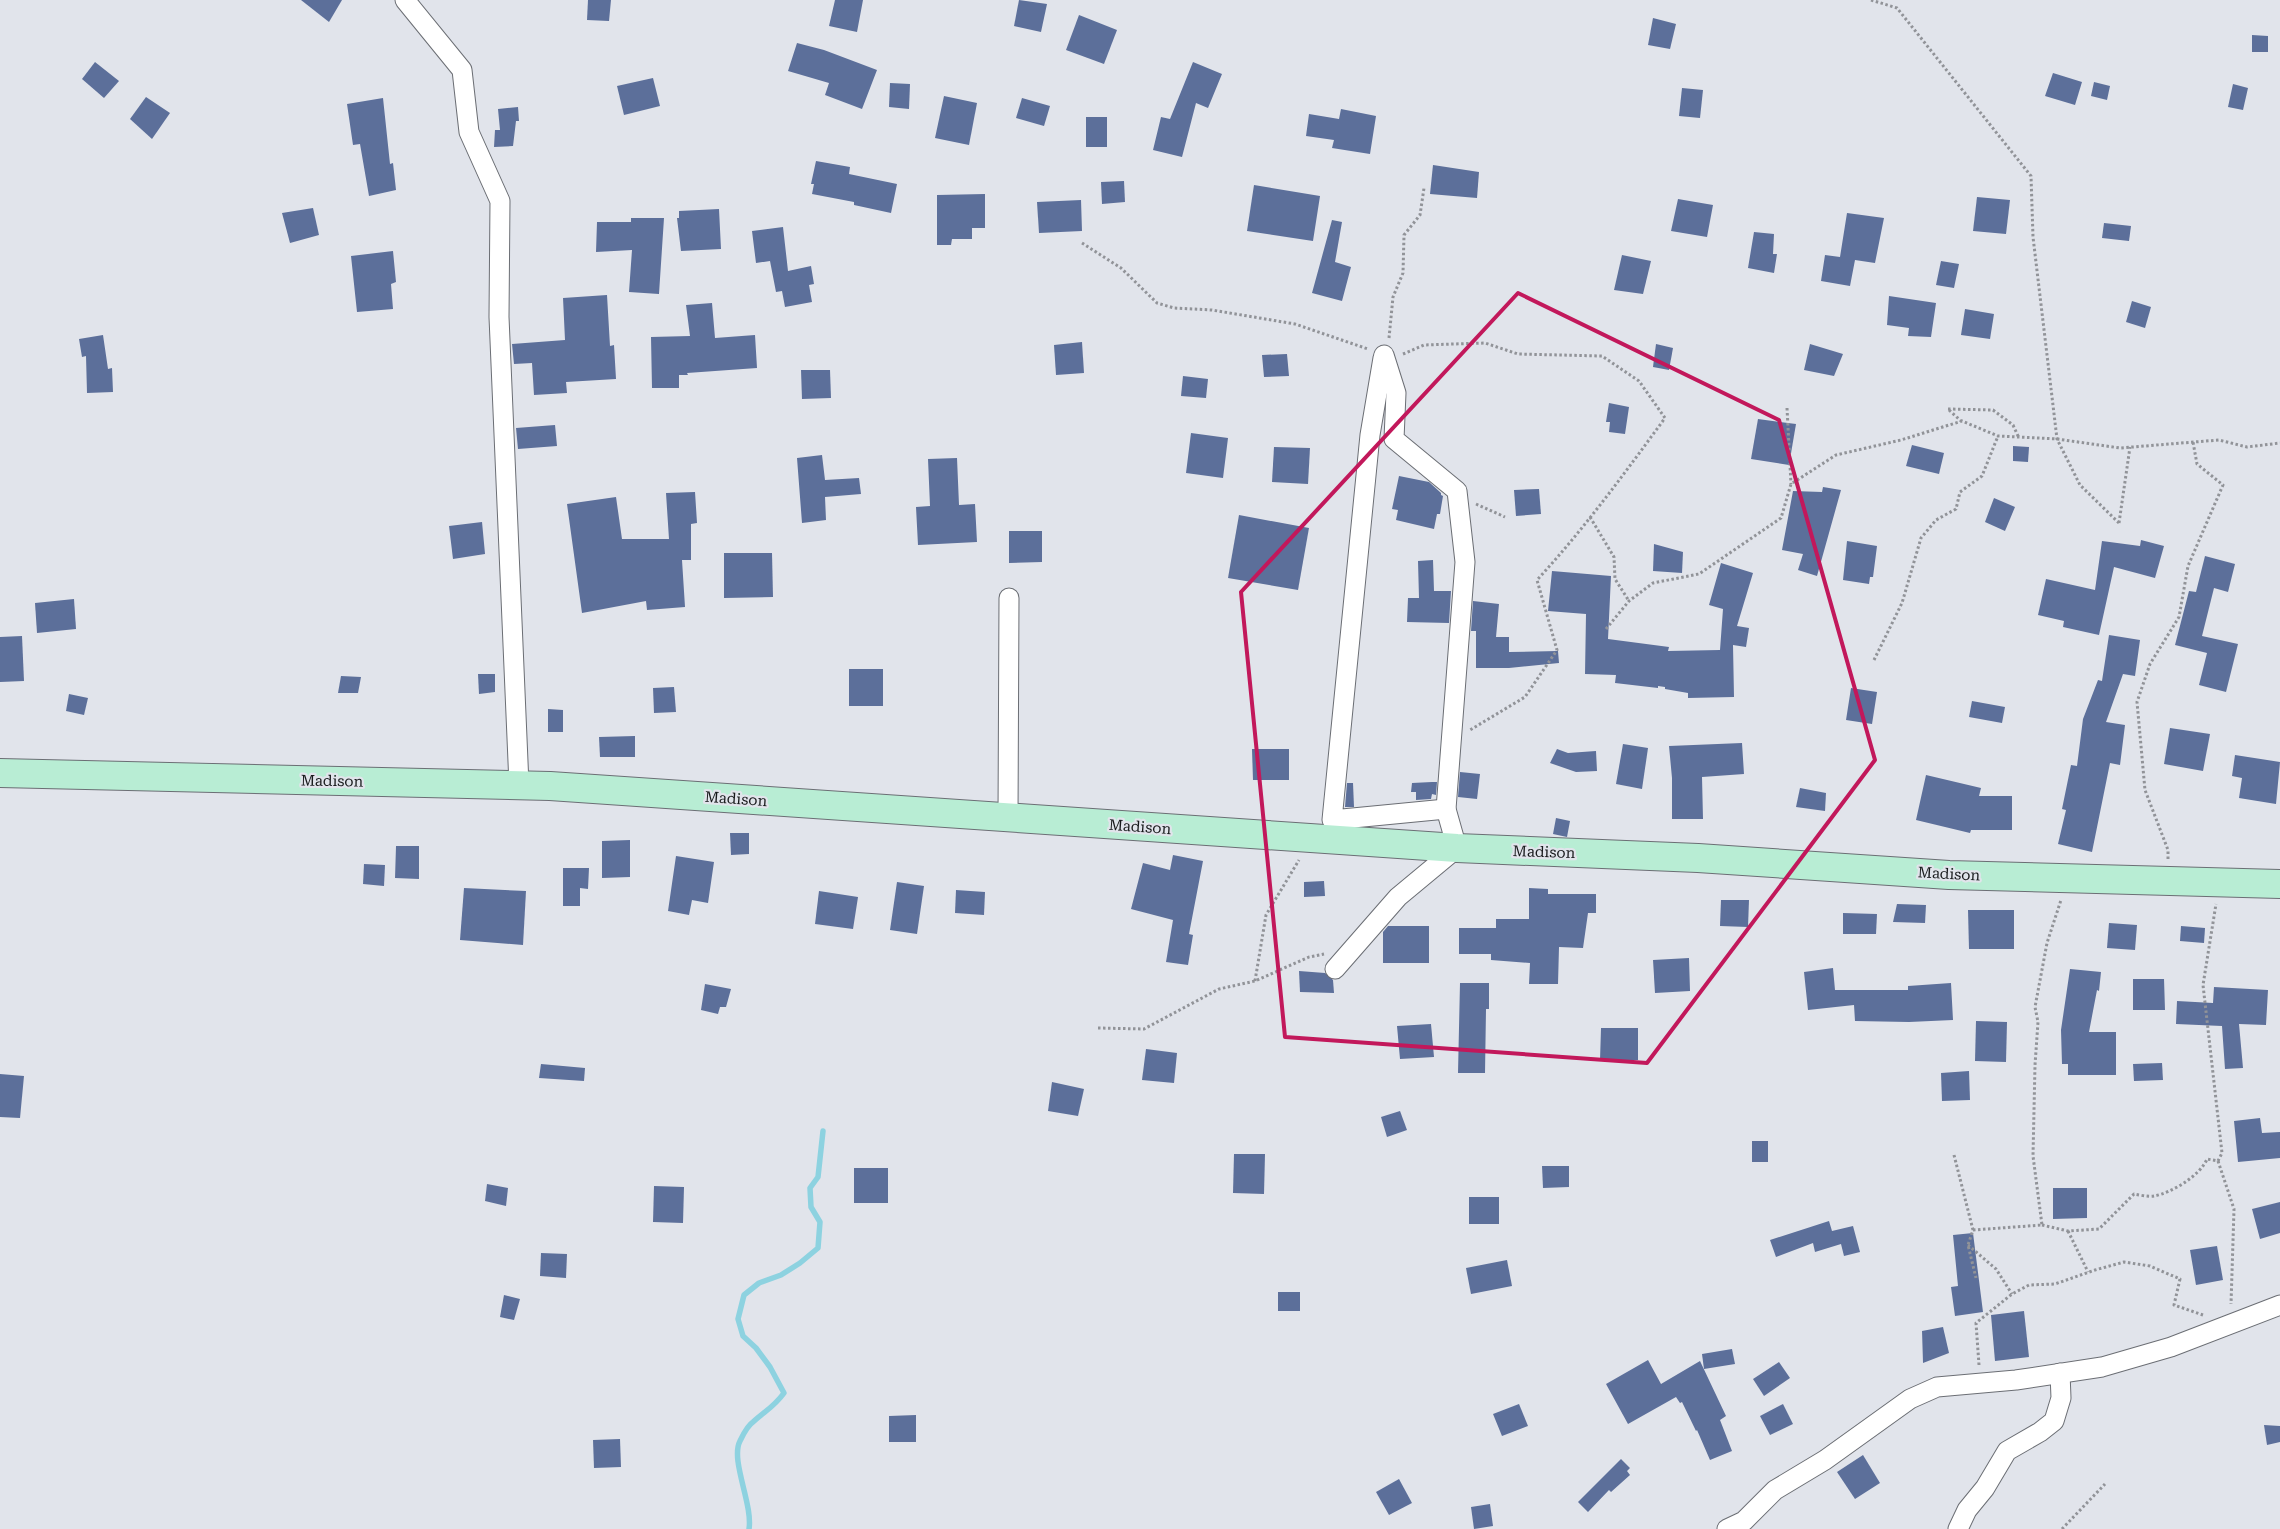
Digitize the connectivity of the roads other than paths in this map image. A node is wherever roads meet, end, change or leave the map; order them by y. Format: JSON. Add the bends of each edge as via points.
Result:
{"nodes":[{"id":1,"x":405,"y":0,"type":"edge"},
{"id":2,"x":1009,"y":598,"type":"dead end"},
{"id":3,"x":0,"y":773,"type":"edge"},
{"id":4,"x":519,"y":785,"type":"junction"},
{"id":5,"x":1446,"y":809,"type":"junction"},
{"id":6,"x":1008,"y":818,"type":"junction"},
{"id":7,"x":1457,"y":848,"type":"junction"},
{"id":8,"x":2280,"y":884,"type":"edge"},
{"id":9,"x":1335,"y":969,"type":"dead end"},
{"id":10,"x":2280,"y":1304,"type":"edge"},
{"id":11,"x":2060,"y":1374,"type":"junction"},
{"id":12,"x":1727,"y":1529,"type":"edge"},
{"id":13,"x":1958,"y":1529,"type":"edge"}],
"edges":[{"from":1,"to":4,"type":"street","via":[[462,70],[469,132],[500,201],[499,317]]},
{"from":2,"to":6,"type":"street"},
{"from":3,"to":4,"type":"street","name":"Madison"},
{"from":4,"to":6,"type":"street","name":"Madison"},
{"from":5,"to":5,"type":"street","via":[[1332,820],[1370,435],[1384,355],[1396,393],[1394,439],[1457,491],[1465,562]]},
{"from":5,"to":7,"type":"street"},
{"from":6,"to":7,"type":"street","name":"Madison"},
{"from":7,"to":8,"type":"street","name":"Madison","via":[[1698,858],[1949,875]]},
{"from":7,"to":9,"type":"street","via":[[1398,897]]},
{"from":10,"to":11,"type":"street","via":[[2171,1347],[2102,1367]]},
{"from":11,"to":12,"type":"street","via":[[1937,1387],[1910,1399],[1825,1460],[1774,1490],[1744,1521]]},
{"from":11,"to":13,"type":"street","via":[[2061,1398],[2054,1421],[2007,1451]]}]}
